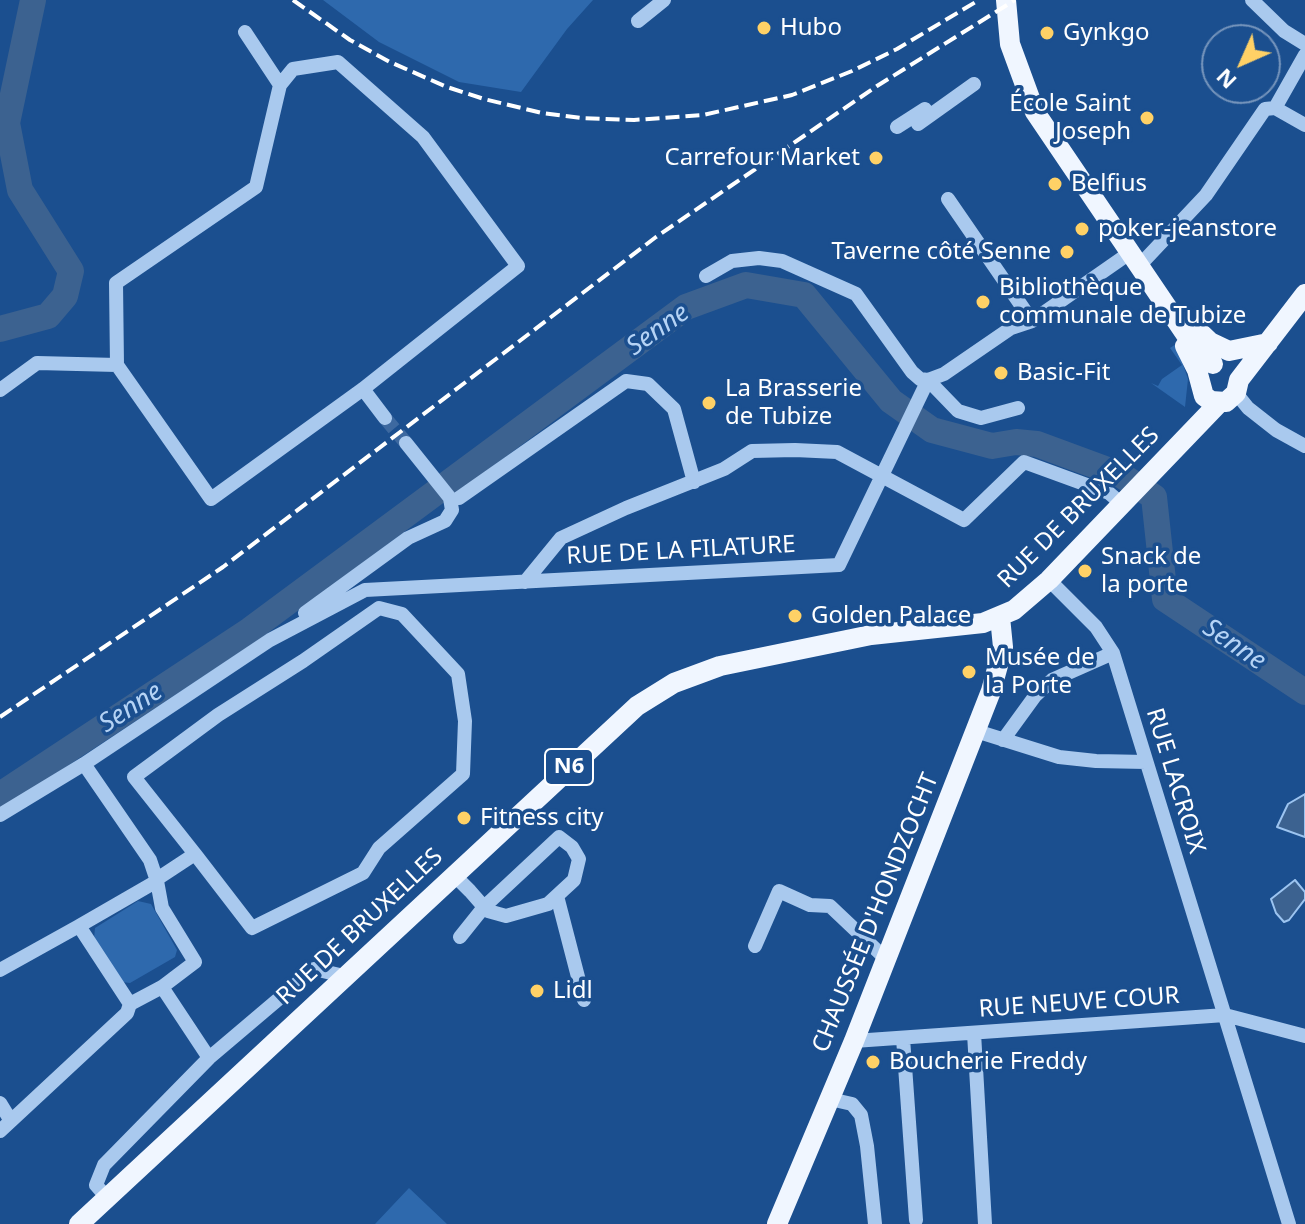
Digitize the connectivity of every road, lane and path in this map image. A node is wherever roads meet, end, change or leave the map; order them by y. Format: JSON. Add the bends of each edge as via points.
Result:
{"nodes":[{"id":1,"x":664,"y":0,"type":"edge"},
{"id":2,"x":1006,"y":0,"type":"edge"},
{"id":3,"x":1252,"y":0,"type":"edge"},
{"id":4,"x":638,"y":21,"type":"dead end"},
{"id":5,"x":245,"y":32,"type":"dead end"},
{"id":6,"x":1305,"y":44,"type":"edge"},
{"id":7,"x":1305,"y":55,"type":"edge"},
{"id":8,"x":1300,"y":74,"type":"edge"},
{"id":9,"x":974,"y":84,"type":"dead end"},
{"id":10,"x":280,"y":85,"type":"junction"},
{"id":11,"x":951,"y":91,"type":"dead end"},
{"id":12,"x":1275,"y":108,"type":"junction"},
{"id":13,"x":918,"y":124,"type":"dead end"},
{"id":14,"x":1305,"y":125,"type":"edge"},
{"id":15,"x":897,"y":127,"type":"dead end"},
{"id":16,"x":948,"y":199,"type":"dead end"},
{"id":17,"x":1136,"y":258,"type":"junction"},
{"id":18,"x":706,"y":276,"type":"dead end"},
{"id":19,"x":1305,"y":294,"type":"edge"},
{"id":20,"x":1174,"y":316,"type":"junction"},
{"id":21,"x":1032,"y":321,"type":"junction"},
{"id":22,"x":1265,"y":347,"type":"junction"},
{"id":23,"x":117,"y":365,"type":"junction"},
{"id":24,"x":928,"y":380,"type":"junction"},
{"id":25,"x":1224,"y":388,"type":"junction"},
{"id":26,"x":363,"y":389,"type":"junction"},
{"id":27,"x":0,"y":390,"type":"edge"},
{"id":28,"x":1018,"y":408,"type":"dead end"},
{"id":29,"x":385,"y":418,"type":"tunnel mouth"},
{"id":30,"x":406,"y":443,"type":"tunnel mouth"},
{"id":31,"x":1305,"y":446,"type":"edge"},
{"id":32,"x":880,"y":476,"type":"junction"},
{"id":33,"x":694,"y":482,"type":"junction"},
{"id":34,"x":455,"y":498,"type":"junction"},
{"id":35,"x":1125,"y":503,"type":"junction"},
{"id":36,"x":1049,"y":580,"type":"junction"},
{"id":37,"x":525,"y":582,"type":"junction"},
{"id":38,"x":1000,"y":617,"type":"junction"},
{"id":39,"x":270,"y":640,"type":"junction"},
{"id":40,"x":1113,"y":653,"type":"junction"},
{"id":41,"x":976,"y":731,"type":"junction"},
{"id":42,"x":1003,"y":740,"type":"junction"},
{"id":43,"x":1146,"y":762,"type":"junction"},
{"id":44,"x":84,"y":764,"type":"junction"},
{"id":45,"x":0,"y":815,"type":"edge"},
{"id":46,"x":195,"y":854,"type":"junction"},
{"id":47,"x":454,"y":875,"type":"junction"},
{"id":48,"x":157,"y":880,"type":"junction"},
{"id":49,"x":557,"y":896,"type":"junction"},
{"id":50,"x":484,"y":907,"type":"junction"},
{"id":51,"x":79,"y":926,"type":"junction"},
{"id":52,"x":460,"y":937,"type":"dead end"},
{"id":53,"x":755,"y":946,"type":"dead end"},
{"id":54,"x":886,"y":959,"type":"junction"},
{"id":55,"x":0,"y":970,"type":"edge"},
{"id":56,"x":344,"y":976,"type":"junction"},
{"id":57,"x":162,"y":987,"type":"junction"},
{"id":58,"x":584,"y":1000,"type":"dead end"},
{"id":59,"x":130,"y":1004,"type":"junction"},
{"id":60,"x":1225,"y":1015,"type":"junction"},
{"id":61,"x":974,"y":1033,"type":"junction"},
{"id":62,"x":1305,"y":1036,"type":"edge"},
{"id":63,"x":903,"y":1038,"type":"junction"},
{"id":64,"x":854,"y":1041,"type":"junction"},
{"id":65,"x":209,"y":1058,"type":"junction"},
{"id":66,"x":830,"y":1099,"type":"junction"},
{"id":67,"x":0,"y":1103,"type":"edge"},
{"id":68,"x":6,"y":1126,"type":"edge"},
{"id":69,"x":108,"y":1199,"type":"junction"},
{"id":70,"x":916,"y":1220,"type":"dead end"},
{"id":71,"x":79,"y":1224,"type":"edge"},
{"id":72,"x":777,"y":1224,"type":"edge"},
{"id":73,"x":875,"y":1224,"type":"edge"},
{"id":74,"x":985,"y":1224,"type":"edge"},
{"id":75,"x":1289,"y":1224,"type":"edge"}],
"edges":[{"from":1,"to":4,"type":"street"},
{"from":2,"to":17,"type":"main road","via":[[1010,44],[1035,112]]},
{"from":3,"to":6,"type":"street"},
{"from":5,"to":10,"type":"street"},
{"from":7,"to":8,"type":"street"},
{"from":8,"to":12,"type":"street"},
{"from":9,"to":13,"type":"street"},
{"from":10,"to":23,"type":"street","via":[[256,187],[116,283]]},
{"from":10,"to":26,"type":"street","via":[[293,69],[338,62],[423,137],[518,266]]},
{"from":11,"to":15,"type":"street"},
{"from":12,"to":14,"type":"street"},
{"from":12,"to":17,"type":"street","via":[[1265,109],[1206,195]]},
{"from":16,"to":21,"type":"street"},
{"from":17,"to":20,"type":"main road"},
{"from":17,"to":21,"type":"street"},
{"from":18,"to":24,"type":"street","via":[[732,261],[759,258],[782,261],[856,294],[912,372]]},
{"from":19,"to":22,"type":"main road"},
{"from":20,"to":22,"type":"main road","via":[[1186,318],[1198,333],[1229,351]]},
{"from":20,"to":25,"type":"main road"},
{"from":21,"to":24,"type":"street","via":[[1011,328]]},
{"from":22,"to":25,"type":"main road"},
{"from":23,"to":26,"type":"street","via":[[211,499]]},
{"from":23,"to":27,"type":"street","via":[[37,363]]},
{"from":24,"to":28,"type":"street","via":[[958,411],[981,418]]},
{"from":24,"to":32,"type":"street"},
{"from":25,"to":31,"type":"street"},
{"from":25,"to":35,"type":"main road","name":"RUE DE BRUXELLES","number":"N6"},
{"from":26,"to":29,"type":"street"},
{"from":30,"to":34,"type":"street"},
{"from":32,"to":33,"type":"street","name":"RUE DE LA FILATURE","via":[[837,452],[752,451]]},
{"from":32,"to":35,"type":"street","name":"RUE DE LA FILATURE","via":[[964,520],[1024,462]]},
{"from":32,"to":37,"type":"street","name":"RUE DE LA FILATURE","via":[[839,565]]},
{"from":33,"to":34,"type":"street","via":[[674,409],[648,384],[626,381]]},
{"from":33,"to":37,"type":"street","name":"RUE DE LA FILATURE","via":[[561,538]]},
{"from":34,"to":39,"type":"street","via":[[445,521],[408,538]]},
{"from":35,"to":36,"type":"main road","name":"RUE DE BRUXELLES","number":"N6"},
{"from":36,"to":38,"type":"main road","name":"RUE DE BRUXELLES","number":"N6"},
{"from":36,"to":40,"type":"street","name":"RUE LACROIX","via":[[1096,627]]},
{"from":37,"to":39,"type":"street","name":"RUE DE LA FILATURE","via":[[365,590]]},
{"from":38,"to":41,"type":"main road","name":"CHAUSSÉE D'HONDZOCHT","via":[[999,667]]},
{"from":38,"to":47,"type":"main road","name":"RUE DE BRUXELLES","number":"N6","via":[[787,650],[674,683],[618,721]]},
{"from":39,"to":44,"type":"street","name":"RUE DE LA FILATURE"},
{"from":40,"to":42,"type":"street","via":[[1052,680]]},
{"from":40,"to":43,"type":"street","name":"RUE LACROIX"},
{"from":41,"to":42,"type":"street"},
{"from":41,"to":54,"type":"main road","name":"CHAUSSÉE D'HONDZOCHT"},
{"from":42,"to":43,"type":"street","via":[[1059,757]]},
{"from":43,"to":60,"type":"street","name":"RUE LACROIX"},
{"from":44,"to":45,"type":"street","name":"RUE DE LA FILATURE"},
{"from":44,"to":48,"type":"street","via":[[150,860]]},
{"from":46,"to":46,"type":"street","via":[[134,777],[218,715],[379,608],[402,614],[458,674],[465,721],[463,774],[379,848],[363,873],[252,928]]},
{"from":46,"to":48,"type":"street"},
{"from":47,"to":50,"type":"street"},
{"from":47,"to":56,"type":"main road","name":"RUE DE BRUXELLES","number":"N6"},
{"from":48,"to":51,"type":"street"},
{"from":48,"to":57,"type":"street","via":[[162,908],[195,962]]},
{"from":49,"to":50,"type":"street","via":[[548,904],[506,916]]},
{"from":49,"to":50,"type":"street","via":[[574,880],[579,859],[559,837]]},
{"from":49,"to":58,"type":"street"},
{"from":50,"to":52,"type":"street"},
{"from":51,"to":55,"type":"street"},
{"from":51,"to":59,"type":"street"},
{"from":53,"to":54,"type":"street","via":[[779,891],[810,905],[830,906]]},
{"from":54,"to":64,"type":"main road","name":"CHAUSSÉE D'HONDZOCHT"},
{"from":56,"to":65,"type":"street","via":[[314,969]]},
{"from":56,"to":69,"type":"main road","name":"RUE DE BRUXELLES","number":"N6"},
{"from":57,"to":59,"type":"street"},
{"from":57,"to":65,"type":"street"},
{"from":59,"to":68,"type":"street","via":[[127,1013]]},
{"from":60,"to":61,"type":"street","name":"RUE NEUVE COUR"},
{"from":60,"to":62,"type":"street","name":"RUE NEUVE COUR"},
{"from":60,"to":75,"type":"street","name":"RUE LACROIX"},
{"from":61,"to":63,"type":"street","name":"RUE NEUVE COUR"},
{"from":61,"to":74,"type":"street"},
{"from":63,"to":64,"type":"street","name":"RUE NEUVE COUR"},
{"from":63,"to":70,"type":"street"},
{"from":64,"to":66,"type":"main road","name":"CHAUSSÉE D'HONDZOCHT"},
{"from":65,"to":69,"type":"street","via":[[104,1165],[96,1185]]},
{"from":66,"to":72,"type":"main road","name":"CHAUSSÉE D'HONDZOCHT"},
{"from":66,"to":73,"type":"street","via":[[852,1104],[861,1115]]},
{"from":67,"to":68,"type":"street"},
{"from":69,"to":71,"type":"main road","name":"RUE DE BRUXELLES","number":"N6"}]}
